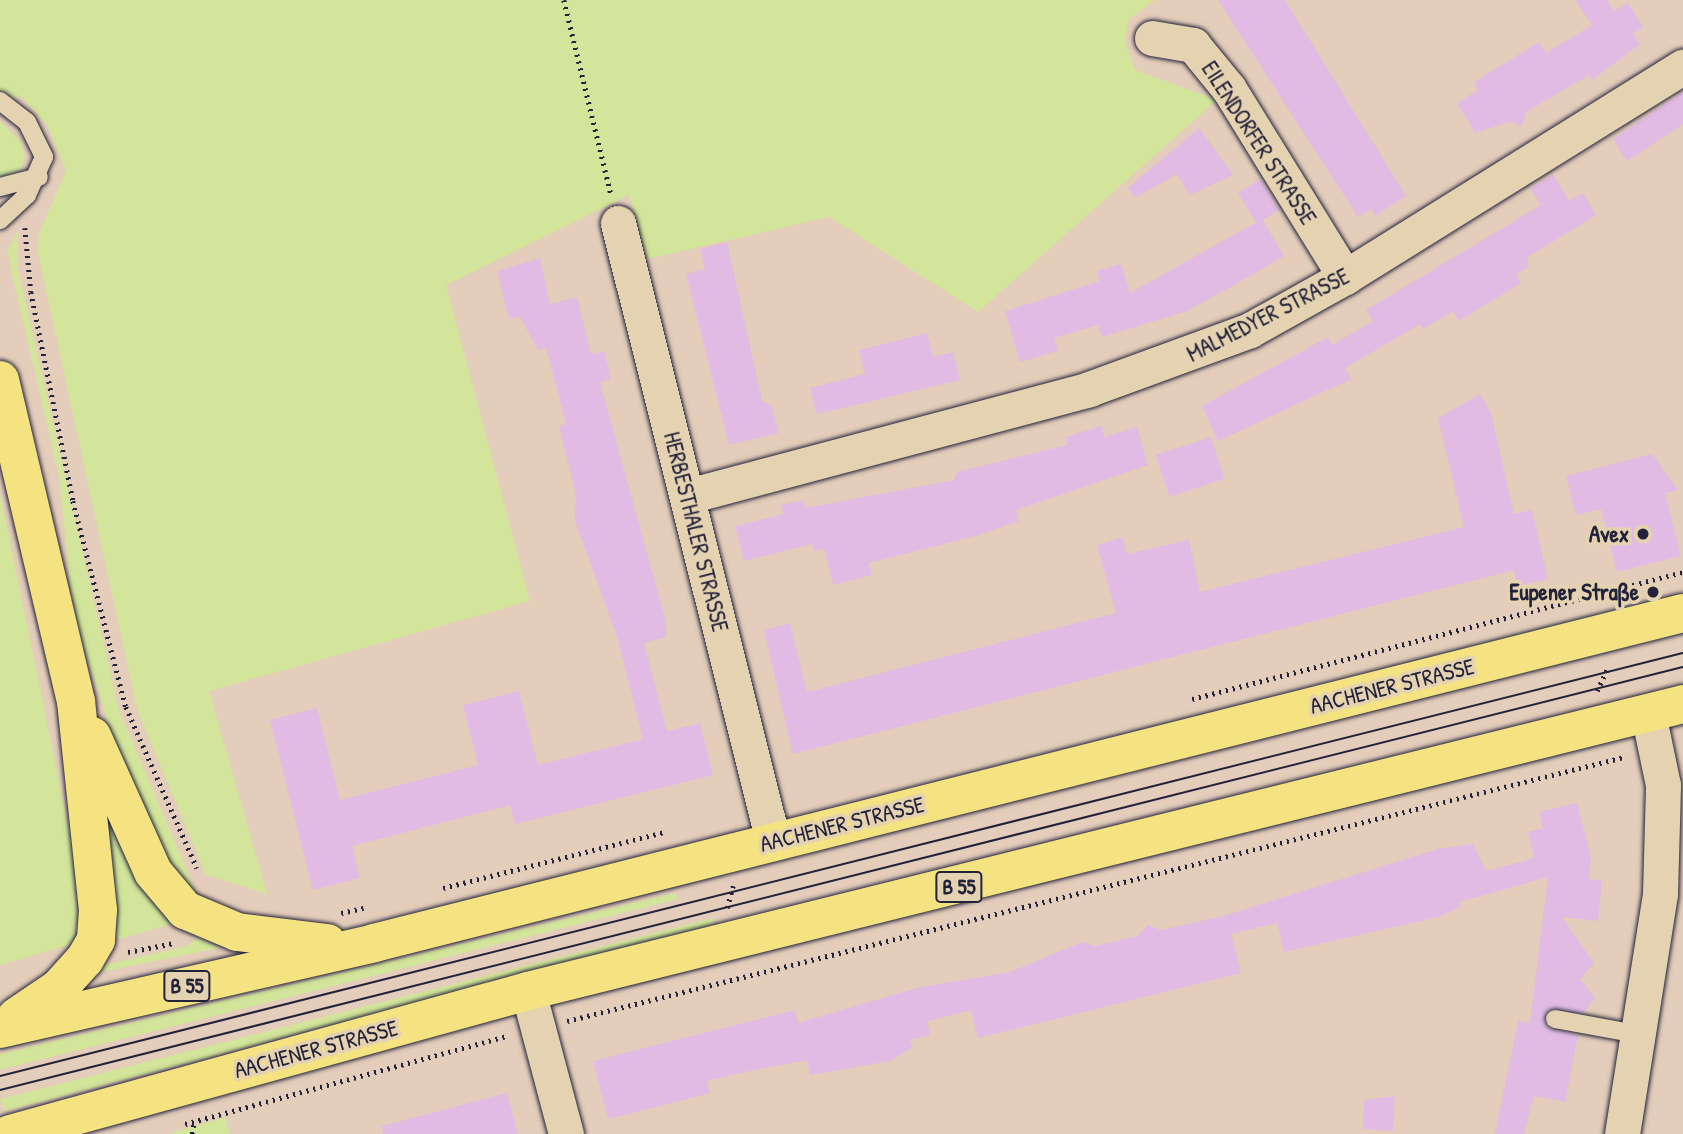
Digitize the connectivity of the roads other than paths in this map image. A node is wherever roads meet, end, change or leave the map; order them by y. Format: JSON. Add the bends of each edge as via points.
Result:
{"nodes":[{"id":1,"x":1152,"y":38,"type":"dead end"},
{"id":2,"x":1683,"y":66,"type":"edge"},
{"id":3,"x":0,"y":101,"type":"edge"},
{"id":4,"x":39,"y":177,"type":"junction"},
{"id":5,"x":0,"y":187,"type":"edge"},
{"id":6,"x":0,"y":220,"type":"edge"},
{"id":7,"x":618,"y":223,"type":"road end"},
{"id":8,"x":1345,"y":277,"type":"junction"},
{"id":9,"x":0,"y":380,"type":"edge"},
{"id":10,"x":688,"y":496,"type":"junction"},
{"id":11,"x":1683,"y":613,"type":"edge"},
{"id":12,"x":76,"y":701,"type":"junction"},
{"id":13,"x":1651,"y":722,"type":"edge"},
{"id":14,"x":773,"y":841,"type":"junction"},
{"id":15,"x":374,"y":943,"type":"junction"},
{"id":16,"x":528,"y":991,"type":"junction"},
{"id":17,"x":1555,"y":1020,"type":"dead end"},
{"id":18,"x":0,"y":1028,"type":"edge"},
{"id":19,"x":1642,"y":1035,"type":"junction"},
{"id":20,"x":20,"y":1131,"type":"edge"},
{"id":21,"x":566,"y":1134,"type":"edge"},
{"id":22,"x":1622,"y":1134,"type":"edge"}],
"edges":[{"from":1,"to":8,"type":"street","name":"EILENDORFER STRASSE","via":[[1193,45],[1222,80]]},
{"from":2,"to":8,"type":"street","name":"MALMEDYER STRASSE"},
{"from":3,"to":4,"type":"lane","via":[[39,138],[44,157]]},
{"from":4,"to":5,"type":"lane"},
{"from":4,"to":6,"type":"lane"},
{"from":7,"to":10,"type":"street","name":"HERBESTHALER STRASSE"},
{"from":8,"to":10,"type":"street","name":"MALMEDYER STRASSE","via":[[1179,360]]},
{"from":9,"to":12,"type":"main road"},
{"from":10,"to":14,"type":"street","name":"HERBESTHALER STRASSE"},
{"from":11,"to":14,"type":"main road","name":"AACHENER STRASSE","number":"B 55"},
{"from":12,"to":15,"type":"main road","via":[[153,872],[185,910],[297,943]]},
{"from":12,"to":18,"type":"main road","via":[[98,910],[96,940],[59,988]]},
{"from":13,"to":16,"type":"main road","name":"AACHENER STRASSE","number":"B 55"},
{"from":13,"to":19,"type":"street","via":[[1663,785],[1660,894]]},
{"from":14,"to":15,"type":"main road","name":"AACHENER STRASSE","number":"B 55","via":[[676,848]]},
{"from":15,"to":18,"type":"main road","name":"AACHENER STRASSE","number":"B 55"},
{"from":16,"to":20,"type":"main road","name":"AACHENER STRASSE","number":"B 55"},
{"from":16,"to":21,"type":"street"},
{"from":17,"to":19,"type":"lane"},
{"from":19,"to":22,"type":"street"}]}
